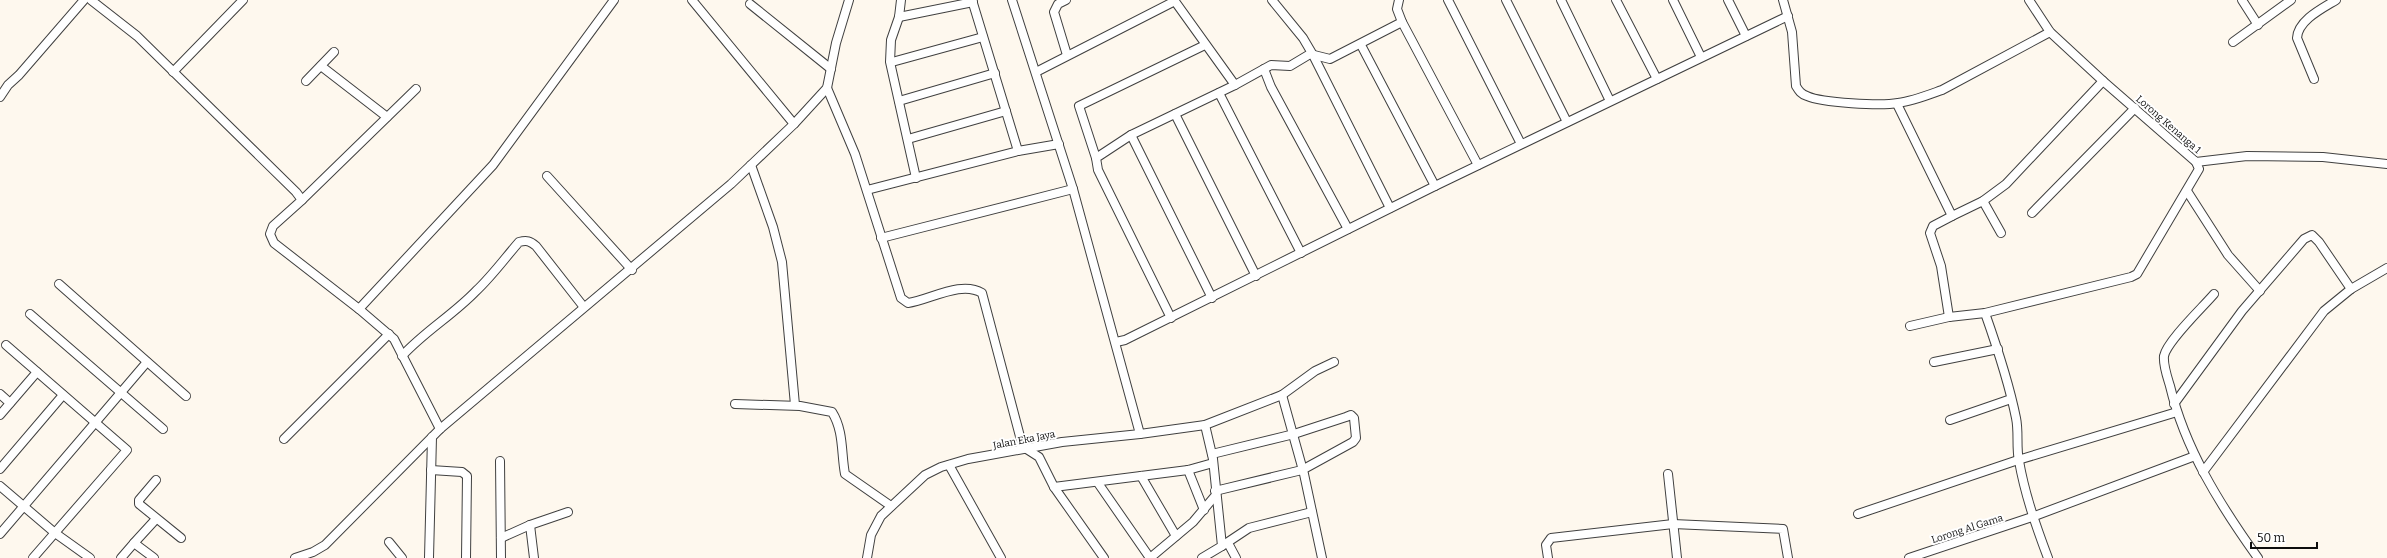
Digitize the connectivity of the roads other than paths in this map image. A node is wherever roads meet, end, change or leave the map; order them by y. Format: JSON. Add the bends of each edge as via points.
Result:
{"nodes":[{"id":1,"x":84,"y":0,"type":"edge"},
{"id":2,"x":91,"y":0,"type":"edge"},
{"id":3,"x":244,"y":0,"type":"edge"},
{"id":4,"x":614,"y":0,"type":"edge"},
{"id":5,"x":692,"y":0,"type":"edge"},
{"id":6,"x":849,"y":0,"type":"edge"},
{"id":7,"x":901,"y":0,"type":"edge"},
{"id":8,"x":1012,"y":0,"type":"edge"},
{"id":9,"x":1066,"y":0,"type":"edge"},
{"id":10,"x":1272,"y":0,"type":"edge"},
{"id":11,"x":1399,"y":0,"type":"edge"},
{"id":12,"x":1448,"y":0,"type":"edge"},
{"id":13,"x":1506,"y":0,"type":"edge"},
{"id":14,"x":1561,"y":0,"type":"edge"},
{"id":15,"x":1616,"y":0,"type":"edge"},
{"id":16,"x":1673,"y":0,"type":"edge"},
{"id":17,"x":1728,"y":0,"type":"edge"},
{"id":18,"x":1783,"y":0,"type":"edge"},
{"id":19,"x":2029,"y":0,"type":"edge"},
{"id":20,"x":2242,"y":0,"type":"edge"},
{"id":21,"x":2291,"y":0,"type":"edge"},
{"id":22,"x":972,"y":1,"type":"edge"},
{"id":23,"x":1174,"y":1,"type":"edge"},
{"id":24,"x":2329,"y":1,"type":"edge"},
{"id":25,"x":750,"y":4,"type":"dead end"},
{"id":26,"x":1788,"y":16,"type":"junction"},
{"id":27,"x":899,"y":17,"type":"junction"},
{"id":28,"x":1402,"y":22,"type":"junction"},
{"id":29,"x":2258,"y":25,"type":"junction"},
{"id":30,"x":2050,"y":32,"type":"junction"},
{"id":31,"x":1746,"y":36,"type":"junction"},
{"id":32,"x":983,"y":37,"type":"junction"},
{"id":33,"x":2233,"y":42,"type":"dead end"},
{"id":34,"x":1205,"y":45,"type":"junction"},
{"id":35,"x":1361,"y":45,"type":"junction"},
{"id":36,"x":334,"y":52,"type":"dead end"},
{"id":37,"x":1067,"y":55,"type":"junction"},
{"id":38,"x":1313,"y":55,"type":"junction"},
{"id":39,"x":1701,"y":57,"type":"junction"},
{"id":40,"x":892,"y":62,"type":"junction"},
{"id":41,"x":321,"y":66,"type":"junction"},
{"id":42,"x":831,"y":69,"type":"junction"},
{"id":43,"x":1264,"y":69,"type":"junction"},
{"id":44,"x":173,"y":72,"type":"junction"},
{"id":45,"x":1036,"y":72,"type":"junction"},
{"id":46,"x":995,"y":73,"type":"junction"},
{"id":47,"x":1657,"y":79,"type":"junction"},
{"id":48,"x":2314,"y":79,"type":"dead end"},
{"id":49,"x":0,"y":80,"type":"edge"},
{"id":50,"x":306,"y":81,"type":"dead end"},
{"id":51,"x":2103,"y":81,"type":"junction"},
{"id":52,"x":8,"y":85,"type":"junction"},
{"id":53,"x":1236,"y":85,"type":"junction"},
{"id":54,"x":827,"y":88,"type":"junction"},
{"id":55,"x":416,"y":89,"type":"dead end"},
{"id":56,"x":1219,"y":93,"type":"junction"},
{"id":57,"x":0,"y":97,"type":"edge"},
{"id":58,"x":899,"y":101,"type":"junction"},
{"id":59,"x":1610,"y":101,"type":"junction"},
{"id":60,"x":1897,"y":104,"type":"junction"},
{"id":61,"x":2135,"y":108,"type":"junction"},
{"id":62,"x":1006,"y":111,"type":"junction"},
{"id":63,"x":1175,"y":114,"type":"junction"},
{"id":64,"x":387,"y":117,"type":"junction"},
{"id":65,"x":1567,"y":122,"type":"junction"},
{"id":66,"x":794,"y":124,"type":"junction"},
{"id":67,"x":1131,"y":135,"type":"junction"},
{"id":68,"x":908,"y":139,"type":"junction"},
{"id":69,"x":1059,"y":144,"type":"junction"},
{"id":70,"x":1521,"y":144,"type":"junction"},
{"id":71,"x":1018,"y":151,"type":"junction"},
{"id":72,"x":1096,"y":158,"type":"junction"},
{"id":73,"x":2196,"y":162,"type":"junction"},
{"id":74,"x":2387,"y":164,"type":"edge"},
{"id":75,"x":751,"y":165,"type":"junction"},
{"id":76,"x":1478,"y":165,"type":"junction"},
{"id":77,"x":547,"y":176,"type":"dead end"},
{"id":78,"x":916,"y":178,"type":"junction"},
{"id":79,"x":1435,"y":186,"type":"junction"},
{"id":80,"x":1073,"y":189,"type":"junction"},
{"id":81,"x":867,"y":190,"type":"junction"},
{"id":82,"x":2187,"y":191,"type":"junction"},
{"id":83,"x":302,"y":200,"type":"junction"},
{"id":84,"x":1983,"y":202,"type":"junction"},
{"id":85,"x":1390,"y":208,"type":"junction"},
{"id":86,"x":2032,"y":213,"type":"dead end"},
{"id":87,"x":1952,"y":216,"type":"junction"},
{"id":88,"x":1348,"y":229,"type":"junction"},
{"id":89,"x":2001,"y":233,"type":"dead end"},
{"id":90,"x":881,"y":238,"type":"junction"},
{"id":91,"x":1301,"y":253,"type":"junction"},
{"id":92,"x":2387,"y":268,"type":"edge"},
{"id":93,"x":632,"y":270,"type":"junction"},
{"id":94,"x":1256,"y":276,"type":"junction"},
{"id":95,"x":59,"y":284,"type":"dead end"},
{"id":96,"x":2351,"y":289,"type":"junction"},
{"id":97,"x":2260,"y":291,"type":"junction"},
{"id":98,"x":2214,"y":294,"type":"dead end"},
{"id":99,"x":1212,"y":298,"type":"junction"},
{"id":100,"x":583,"y":306,"type":"junction"},
{"id":101,"x":359,"y":309,"type":"junction"},
{"id":102,"x":1984,"y":313,"type":"junction"},
{"id":103,"x":30,"y":314,"type":"dead end"},
{"id":104,"x":1949,"y":317,"type":"junction"},
{"id":105,"x":1170,"y":318,"type":"junction"},
{"id":106,"x":1910,"y":326,"type":"dead end"},
{"id":107,"x":389,"y":334,"type":"junction"},
{"id":108,"x":1116,"y":342,"type":"junction"},
{"id":109,"x":6,"y":345,"type":"dead end"},
{"id":110,"x":1998,"y":349,"type":"junction"},
{"id":111,"x":402,"y":356,"type":"junction"},
{"id":112,"x":147,"y":362,"type":"junction"},
{"id":113,"x":1334,"y":362,"type":"dead end"},
{"id":114,"x":1934,"y":362,"type":"dead end"},
{"id":115,"x":37,"y":372,"type":"junction"},
{"id":116,"x":121,"y":393,"type":"junction"},
{"id":117,"x":0,"y":394,"type":"edge"},
{"id":118,"x":63,"y":394,"type":"junction"},
{"id":119,"x":1282,"y":395,"type":"junction"},
{"id":120,"x":186,"y":396,"type":"dead end"},
{"id":121,"x":2011,"y":399,"type":"junction"},
{"id":122,"x":10,"y":403,"type":"junction"},
{"id":123,"x":735,"y":404,"type":"dead end"},
{"id":124,"x":795,"y":405,"type":"junction"},
{"id":125,"x":2175,"y":408,"type":"junction"},
{"id":126,"x":0,"y":415,"type":"edge"},
{"id":127,"x":1950,"y":420,"type":"dead end"},
{"id":128,"x":96,"y":423,"type":"junction"},
{"id":129,"x":1206,"y":426,"type":"junction"},
{"id":130,"x":163,"y":429,"type":"dead end"},
{"id":131,"x":440,"y":429,"type":"junction"},
{"id":132,"x":1140,"y":434,"type":"junction"},
{"id":133,"x":1294,"y":434,"type":"junction"},
{"id":134,"x":432,"y":437,"type":"junction"},
{"id":135,"x":284,"y":439,"type":"dead end"},
{"id":136,"x":1025,"y":448,"type":"junction"},
{"id":137,"x":2195,"y":456,"type":"junction"},
{"id":138,"x":1212,"y":459,"type":"junction"},
{"id":139,"x":2018,"y":460,"type":"junction"},
{"id":140,"x":500,"y":461,"type":"dead end"},
{"id":141,"x":949,"y":465,"type":"junction"},
{"id":142,"x":0,"y":468,"type":"edge"},
{"id":143,"x":431,"y":470,"type":"junction"},
{"id":144,"x":1188,"y":470,"type":"junction"},
{"id":145,"x":1302,"y":470,"type":"junction"},
{"id":146,"x":2203,"y":472,"type":"junction"},
{"id":147,"x":1668,"y":474,"type":"dead end"},
{"id":148,"x":1141,"y":476,"type":"junction"},
{"id":149,"x":156,"y":480,"type":"dead end"},
{"id":150,"x":1098,"y":482,"type":"junction"},
{"id":151,"x":0,"y":486,"type":"edge"},
{"id":152,"x":1054,"y":487,"type":"junction"},
{"id":153,"x":1215,"y":493,"type":"junction"},
{"id":154,"x":891,"y":506,"type":"junction"},
{"id":155,"x":23,"y":507,"type":"junction"},
{"id":156,"x":1204,"y":510,"type":"junction"},
{"id":157,"x":568,"y":512,"type":"dead end"},
{"id":158,"x":1312,"y":512,"type":"junction"},
{"id":159,"x":1858,"y":514,"type":"dead end"},
{"id":160,"x":2032,"y":517,"type":"junction"},
{"id":161,"x":156,"y":519,"type":"junction"},
{"id":162,"x":1673,"y":524,"type":"junction"},
{"id":163,"x":530,"y":525,"type":"junction"},
{"id":164,"x":55,"y":533,"type":"junction"},
{"id":165,"x":0,"y":534,"type":"edge"},
{"id":166,"x":1176,"y":536,"type":"junction"},
{"id":167,"x":181,"y":538,"type":"dead end"},
{"id":168,"x":501,"y":538,"type":"junction"},
{"id":169,"x":389,"y":542,"type":"dead end"},
{"id":170,"x":134,"y":543,"type":"junction"},
{"id":171,"x":1225,"y":544,"type":"junction"},
{"id":172,"x":33,"y":558,"type":"edge"},
{"id":173,"x":90,"y":558,"type":"edge"},
{"id":174,"x":121,"y":558,"type":"edge"},
{"id":175,"x":154,"y":558,"type":"edge"},
{"id":176,"x":295,"y":558,"type":"edge"},
{"id":177,"x":402,"y":558,"type":"edge"},
{"id":178,"x":429,"y":558,"type":"edge"},
{"id":179,"x":466,"y":558,"type":"edge"},
{"id":180,"x":501,"y":558,"type":"edge"},
{"id":181,"x":534,"y":558,"type":"edge"},
{"id":182,"x":867,"y":558,"type":"edge"},
{"id":183,"x":1001,"y":558,"type":"edge"},
{"id":184,"x":1104,"y":558,"type":"edge"},
{"id":185,"x":1150,"y":558,"type":"edge"},
{"id":186,"x":1202,"y":558,"type":"edge"},
{"id":187,"x":1236,"y":558,"type":"edge"},
{"id":188,"x":1322,"y":558,"type":"edge"},
{"id":189,"x":1548,"y":558,"type":"edge"},
{"id":190,"x":1677,"y":558,"type":"edge"},
{"id":191,"x":1788,"y":558,"type":"edge"},
{"id":192,"x":1909,"y":558,"type":"edge"},
{"id":193,"x":2048,"y":558,"type":"edge"},
{"id":194,"x":2258,"y":558,"type":"edge"}],
"edges":[{"from":1,"to":52,"type":"street"},
{"from":2,"to":44,"type":"street","via":[[137,36]]},
{"from":3,"to":44,"type":"street"},
{"from":4,"to":101,"type":"street","via":[[493,165]]},
{"from":5,"to":66,"type":"street"},
{"from":6,"to":42,"type":"street"},
{"from":7,"to":27,"type":"street"},
{"from":8,"to":45,"type":"street"},
{"from":9,"to":37,"type":"street","via":[[1058,4],[1054,12]]},
{"from":10,"to":38,"type":"street","via":[[1303,38]]},
{"from":11,"to":28,"type":"street","via":[[1397,9]]},
{"from":12,"to":70,"type":"street"},
{"from":13,"to":65,"type":"street"},
{"from":14,"to":59,"type":"street"},
{"from":15,"to":47,"type":"street"},
{"from":16,"to":39,"type":"street"},
{"from":17,"to":31,"type":"street"},
{"from":18,"to":26,"type":"street"},
{"from":19,"to":30,"type":"street","name":"Lorong Kenanga 1"},
{"from":20,"to":29,"type":"street"},
{"from":21,"to":29,"type":"street"},
{"from":22,"to":27,"type":"street"},
{"from":22,"to":32,"type":"street"},
{"from":23,"to":34,"type":"street"},
{"from":23,"to":37,"type":"street"},
{"from":24,"to":48,"type":"street","via":[[2306,22],[2296,38]]},
{"from":25,"to":42,"type":"street"},
{"from":26,"to":31,"type":"street"},
{"from":26,"to":60,"type":"street","via":[[1792,32],[1796,86],[1799,92],[1822,100]]},
{"from":27,"to":40,"type":"street","via":[[891,40]]},
{"from":28,"to":35,"type":"street"},
{"from":28,"to":76,"type":"street"},
{"from":29,"to":33,"type":"street"},
{"from":30,"to":51,"type":"street","name":"Lorong Kenanga 1"},
{"from":30,"to":60,"type":"street","via":[[1942,90]]},
{"from":31,"to":39,"type":"street"},
{"from":32,"to":40,"type":"street"},
{"from":32,"to":46,"type":"street"},
{"from":34,"to":53,"type":"street"},
{"from":34,"to":72,"type":"street","via":[[1079,106]]},
{"from":35,"to":38,"type":"street","via":[[1330,59]]},
{"from":35,"to":79,"type":"street"},
{"from":36,"to":41,"type":"street"},
{"from":37,"to":45,"type":"street"},
{"from":38,"to":43,"type":"street","via":[[1306,55],[1290,66],[1275,64]]},
{"from":38,"to":85,"type":"street"},
{"from":39,"to":47,"type":"street"},
{"from":40,"to":58,"type":"street"},
{"from":41,"to":50,"type":"street"},
{"from":41,"to":64,"type":"street"},
{"from":42,"to":54,"type":"street"},
{"from":43,"to":53,"type":"street"},
{"from":43,"to":88,"type":"street","via":[[1271,87]]},
{"from":44,"to":83,"type":"street","via":[[276,171]]},
{"from":45,"to":69,"type":"street"},
{"from":46,"to":58,"type":"street"},
{"from":46,"to":62,"type":"street"},
{"from":47,"to":59,"type":"street"},
{"from":49,"to":52,"type":"street"},
{"from":51,"to":61,"type":"street","name":"Lorong Kenanga 1"},
{"from":51,"to":84,"type":"street","via":[[2006,184]]},
{"from":52,"to":57,"type":"street"},
{"from":53,"to":56,"type":"street"},
{"from":54,"to":66,"type":"street"},
{"from":54,"to":81,"type":"street"},
{"from":55,"to":64,"type":"street"},
{"from":56,"to":63,"type":"street"},
{"from":56,"to":91,"type":"street"},
{"from":58,"to":68,"type":"street"},
{"from":59,"to":65,"type":"street"},
{"from":60,"to":87,"type":"street"},
{"from":61,"to":73,"type":"street","name":"Lorong Kenanga 1"},
{"from":61,"to":86,"type":"street"},
{"from":62,"to":68,"type":"street"},
{"from":62,"to":71,"type":"street"},
{"from":63,"to":67,"type":"street"},
{"from":63,"to":94,"type":"street"},
{"from":64,"to":83,"type":"street"},
{"from":65,"to":70,"type":"street"},
{"from":66,"to":75,"type":"street"},
{"from":67,"to":72,"type":"street"},
{"from":67,"to":99,"type":"street"},
{"from":68,"to":78,"type":"street"},
{"from":69,"to":71,"type":"street"},
{"from":69,"to":80,"type":"street"},
{"from":70,"to":76,"type":"street"},
{"from":71,"to":78,"type":"street"},
{"from":72,"to":105,"type":"street","via":[[1098,170]]},
{"from":73,"to":74,"type":"street","name":"Lorong Kenanga 1","via":[[2247,156],[2323,158]]},
{"from":73,"to":82,"type":"street","via":[[2199,169]]},
{"from":75,"to":93,"type":"street"},
{"from":75,"to":124,"type":"street","via":[[773,227],[782,262]]},
{"from":76,"to":79,"type":"street"},
{"from":77,"to":93,"type":"street"},
{"from":78,"to":81,"type":"street"},
{"from":79,"to":85,"type":"street"},
{"from":80,"to":90,"type":"street"},
{"from":80,"to":108,"type":"street"},
{"from":81,"to":90,"type":"street"},
{"from":82,"to":97,"type":"street","via":[[2228,255]]},
{"from":82,"to":102,"type":"street","via":[[2137,274]]},
{"from":83,"to":101,"type":"street","via":[[273,226],[270,234],[274,244]]},
{"from":84,"to":87,"type":"street"},
{"from":84,"to":89,"type":"street"},
{"from":85,"to":88,"type":"street"},
{"from":87,"to":104,"type":"street","via":[[1933,226],[1930,234],[1941,266]]},
{"from":88,"to":91,"type":"street"},
{"from":90,"to":136,"type":"street","via":[[898,292],[908,303],[969,288],[982,294]]},
{"from":91,"to":94,"type":"street"},
{"from":92,"to":96,"type":"street"},
{"from":93,"to":100,"type":"street"},
{"from":94,"to":99,"type":"street"},
{"from":95,"to":112,"type":"street"},
{"from":96,"to":97,"type":"street","via":[[2323,246],[2312,235],[2304,239]]},
{"from":96,"to":146,"type":"street","via":[[2324,311]]},
{"from":97,"to":125,"type":"street","via":[[2214,348]]},
{"from":98,"to":125,"type":"street","via":[[2168,346],[2164,356]]},
{"from":99,"to":105,"type":"street"},
{"from":100,"to":111,"type":"street","via":[[536,246],[530,241],[520,242],[477,290],[456,310],[418,338]]},
{"from":100,"to":131,"type":"street"},
{"from":101,"to":107,"type":"street"},
{"from":102,"to":104,"type":"street"},
{"from":102,"to":110,"type":"street"},
{"from":103,"to":116,"type":"street"},
{"from":104,"to":106,"type":"street"},
{"from":105,"to":108,"type":"street"},
{"from":107,"to":111,"type":"street"},
{"from":107,"to":135,"type":"street"},
{"from":108,"to":132,"type":"street"},
{"from":109,"to":115,"type":"street"},
{"from":110,"to":114,"type":"street"},
{"from":110,"to":121,"type":"street"},
{"from":111,"to":131,"type":"street"},
{"from":112,"to":116,"type":"street"},
{"from":112,"to":120,"type":"street"},
{"from":113,"to":119,"type":"street","name":"Jalan Eka Jaya","via":[[1315,371]]},
{"from":115,"to":118,"type":"street"},
{"from":115,"to":122,"type":"street"},
{"from":116,"to":128,"type":"street"},
{"from":116,"to":130,"type":"street"},
{"from":117,"to":122,"type":"street"},
{"from":118,"to":128,"type":"street"},
{"from":118,"to":142,"type":"street"},
{"from":119,"to":129,"type":"street","name":"Jalan Eka Jaya"},
{"from":119,"to":133,"type":"street"},
{"from":121,"to":127,"type":"street"},
{"from":121,"to":139,"type":"street","via":[[2016,420]]},
{"from":122,"to":126,"type":"street"},
{"from":123,"to":124,"type":"street"},
{"from":124,"to":154,"type":"street","via":[[832,412],[838,424],[842,443],[845,474]]},
{"from":125,"to":137,"type":"street"},
{"from":125,"to":139,"type":"street"},
{"from":128,"to":155,"type":"street"},
{"from":128,"to":164,"type":"street","via":[[127,450]]},
{"from":129,"to":132,"type":"street","name":"Jalan Eka Jaya"},
{"from":129,"to":138,"type":"street"},
{"from":131,"to":134,"type":"street"},
{"from":132,"to":136,"type":"street","name":"Jalan Eka Jaya"},
{"from":133,"to":138,"type":"street"},
{"from":133,"to":145,"type":"street"},
{"from":133,"to":145,"type":"street","via":[[1351,415],[1354,418],[1356,438],[1353,442]]},
{"from":134,"to":143,"type":"street"},
{"from":134,"to":176,"type":"street","via":[[324,545]]},
{"from":136,"to":141,"type":"street","name":"Jalan Eka Jaya"},
{"from":136,"to":152,"type":"street","via":[[1039,457]]},
{"from":137,"to":146,"type":"street"},
{"from":137,"to":160,"type":"street","name":"Lorong Al Gama"},
{"from":138,"to":144,"type":"street"},
{"from":138,"to":153,"type":"street"},
{"from":139,"to":159,"type":"street"},
{"from":139,"to":160,"type":"street"},
{"from":140,"to":168,"type":"street"},
{"from":141,"to":154,"type":"street","name":"Jalan Eka Jaya","via":[[925,475]]},
{"from":141,"to":183,"type":"street"},
{"from":143,"to":178,"type":"street"},
{"from":143,"to":179,"type":"street","via":[[462,472],[467,476]]},
{"from":144,"to":148,"type":"street"},
{"from":144,"to":156,"type":"street"},
{"from":145,"to":153,"type":"street"},
{"from":145,"to":158,"type":"street"},
{"from":146,"to":194,"type":"street","via":[[2233,523]]},
{"from":147,"to":162,"type":"street"},
{"from":148,"to":150,"type":"street"},
{"from":148,"to":166,"type":"street"},
{"from":149,"to":161,"type":"street","via":[[138,502]]},
{"from":150,"to":152,"type":"street"},
{"from":150,"to":185,"type":"street"},
{"from":151,"to":155,"type":"street"},
{"from":152,"to":184,"type":"street"},
{"from":153,"to":156,"type":"street"},
{"from":153,"to":171,"type":"street"},
{"from":154,"to":182,"type":"street","name":"Jalan Eka Jaya","via":[[881,516],[871,535]]},
{"from":155,"to":164,"type":"street"},
{"from":155,"to":165,"type":"street"},
{"from":156,"to":166,"type":"street"},
{"from":157,"to":163,"type":"street"},
{"from":158,"to":171,"type":"street","via":[[1249,528]]},
{"from":158,"to":188,"type":"street"},
{"from":160,"to":192,"type":"street","name":"Lorong Al Gama"},
{"from":160,"to":193,"type":"street"},
{"from":161,"to":167,"type":"street"},
{"from":161,"to":170,"type":"street"},
{"from":162,"to":189,"type":"street","via":[[1551,538],[1546,545]]},
{"from":162,"to":190,"type":"street"},
{"from":162,"to":191,"type":"street","via":[[1783,529]]},
{"from":163,"to":168,"type":"street"},
{"from":163,"to":181,"type":"street"},
{"from":164,"to":172,"type":"street"},
{"from":164,"to":173,"type":"street"},
{"from":166,"to":185,"type":"street"},
{"from":168,"to":180,"type":"street"},
{"from":169,"to":177,"type":"street"},
{"from":170,"to":174,"type":"street"},
{"from":170,"to":175,"type":"street"},
{"from":171,"to":186,"type":"street"},
{"from":171,"to":187,"type":"street"}]}
